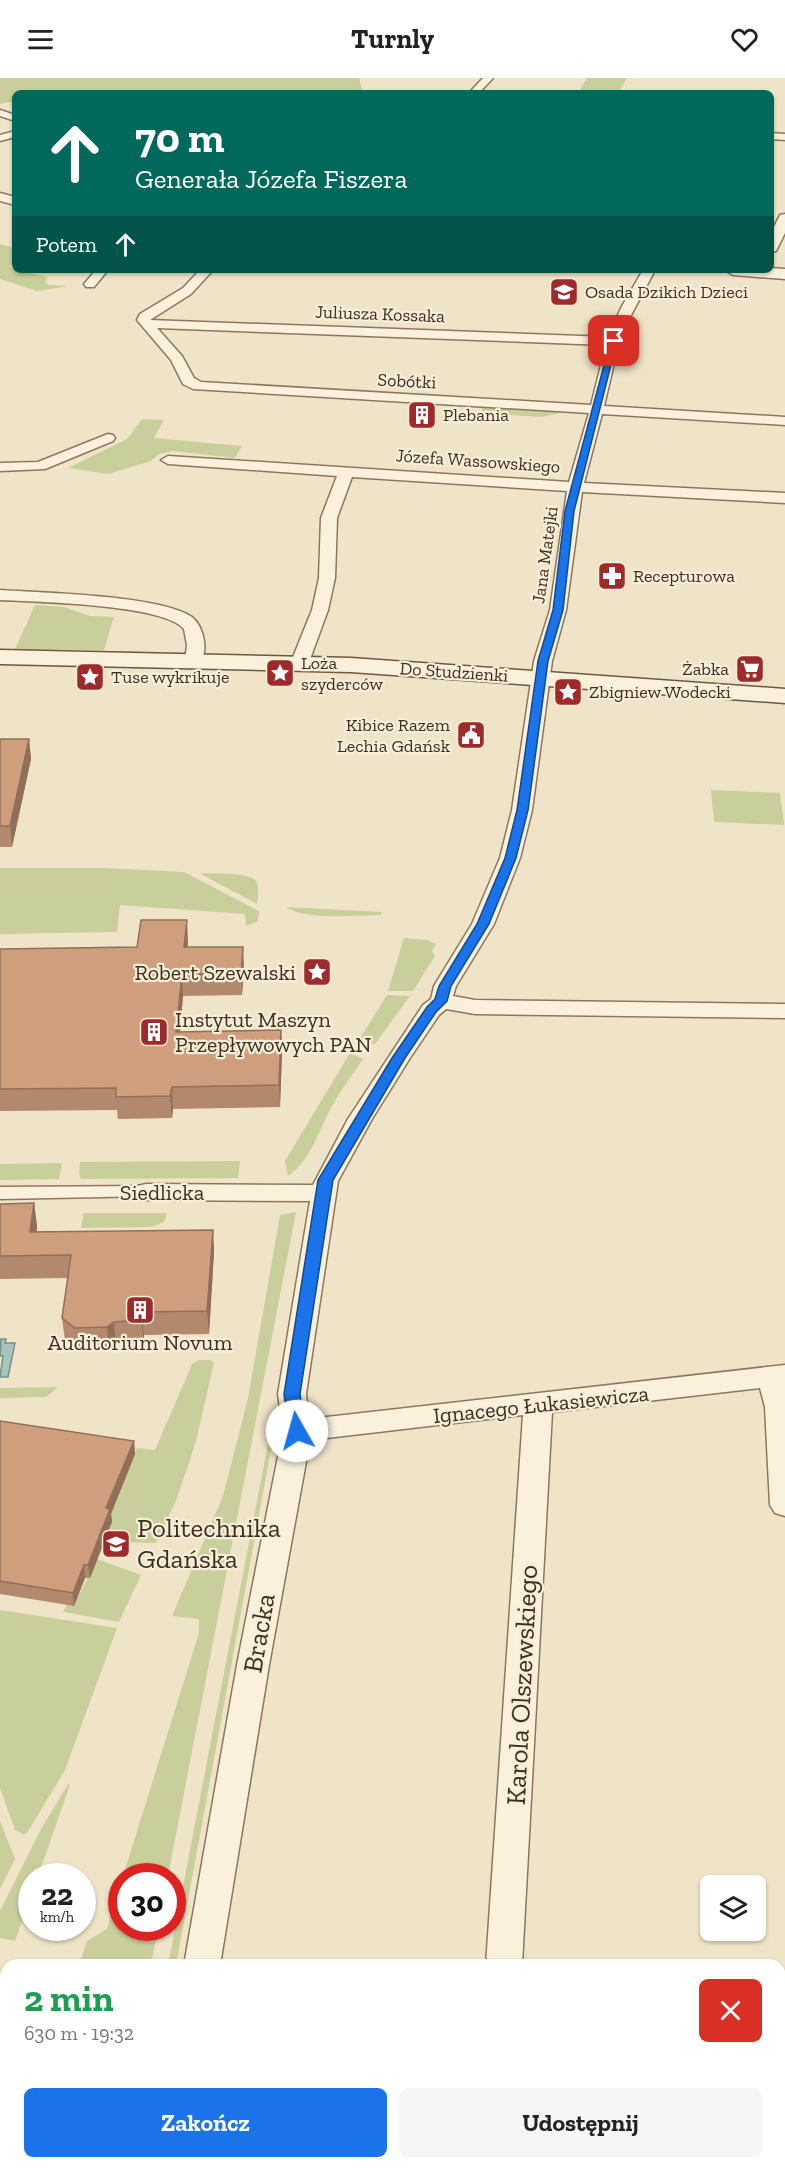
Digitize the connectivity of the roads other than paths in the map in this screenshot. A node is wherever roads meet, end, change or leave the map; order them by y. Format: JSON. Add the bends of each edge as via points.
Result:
{"nodes":[{"id":1,"x":488,"y":78,"type":"edge"},
{"id":2,"x":477,"y":90,"type":"edge"},
{"id":3,"x":785,"y":219,"type":"edge"},
{"id":4,"x":774,"y":243,"type":"edge"},
{"id":5,"x":99,"y":273,"type":"edge"},
{"id":6,"x":204,"y":273,"type":"edge"},
{"id":7,"x":647,"y":273,"type":"edge"},
{"id":8,"x":90,"y":284,"type":"dead end"},
{"id":9,"x":145,"y":324,"type":"junction"},
{"id":10,"x":614,"y":341,"type":"junction"},
{"id":11,"x":596,"y":410,"type":"junction"},
{"id":12,"x":785,"y":421,"type":"edge"},
{"id":13,"x":108,"y":438,"type":"dead end"},
{"id":14,"x":168,"y":460,"type":"dead end"},
{"id":15,"x":0,"y":467,"type":"edge"},
{"id":16,"x":346,"y":472,"type":"junction"},
{"id":17,"x":575,"y":487,"type":"junction"},
{"id":18,"x":785,"y":498,"type":"edge"},
{"id":19,"x":0,"y":595,"type":"edge"},
{"id":20,"x":0,"y":657,"type":"edge"},
{"id":21,"x":194,"y":660,"type":"junction"},
{"id":22,"x":300,"y":663,"type":"junction"},
{"id":23,"x":540,"y":678,"type":"junction"},
{"id":24,"x":785,"y":696,"type":"edge"},
{"id":25,"x":441,"y":1001,"type":"junction"},
{"id":26,"x":785,"y":1011,"type":"edge"},
{"id":27,"x":146,"y":1192,"type":"joint"},
{"id":28,"x":0,"y":1193,"type":"edge"},
{"id":29,"x":323,"y":1194,"type":"junction"},
{"id":30,"x":778,"y":1376,"type":"edge"},
{"id":31,"x":538,"y":1405,"type":"junction"},
{"id":32,"x":297,"y":1431,"type":"junction"},
{"id":33,"x":785,"y":1505,"type":"edge"},
{"id":34,"x":203,"y":1959,"type":"edge"},
{"id":35,"x":505,"y":1959,"type":"edge"}],
"edges":[{"from":1,"to":2,"type":"street"},
{"from":3,"to":4,"type":"street"},
{"from":5,"to":8,"type":"street"},
{"from":6,"to":9,"type":"street","via":[[187,291],[144,317]]},
{"from":7,"to":10,"type":"street","name":"Jana Matejki"},
{"from":9,"to":10,"type":"street","name":"Juliusza Kossaka"},
{"from":9,"to":11,"type":"street","name":"Sobótki","via":[[177,359],[188,381],[198,386]]},
{"from":10,"to":11,"type":"street","name":"Jana Matejki"},
{"from":11,"to":12,"type":"street","name":"Sobótki"},
{"from":11,"to":17,"type":"street","name":"Jana Matejki"},
{"from":13,"to":15,"type":"street","via":[[40,466]]},
{"from":14,"to":16,"type":"street","name":"Józefa Wassowskiego"},
{"from":16,"to":17,"type":"street","name":"Józefa Wassowskiego"},
{"from":16,"to":22,"type":"street","via":[[329,518],[327,578],[320,610]]},
{"from":17,"to":18,"type":"street","name":"Józefa Wassowskiego"},
{"from":17,"to":23,"type":"street","name":"Jana Matejki","via":[[558,610]]},
{"from":19,"to":21,"type":"street","via":[[138,606],[167,612],[189,623],[195,634]]},
{"from":20,"to":21,"type":"main road","name":"Do Studzienki"},
{"from":21,"to":22,"type":"main road","name":"Do Studzienki"},
{"from":22,"to":23,"type":"main road","name":"Do Studzienki"},
{"from":23,"to":24,"type":"main road","name":"Do Studzienki"},
{"from":23,"to":25,"type":"street","name":"Jana Matejki","via":[[522,810],[510,858],[483,924],[445,986]]},
{"from":25,"to":26,"type":"street","via":[[475,1007]]},
{"from":25,"to":29,"type":"street","name":"Bracka","via":[[421,1023],[360,1119],[326,1180]]},
{"from":27,"to":28,"type":"street","name":"Siedlicka"},
{"from":27,"to":29,"type":"street","name":"Siedlicka"},
{"from":29,"to":32,"type":"street","name":"Bracka","via":[[292,1394]]},
{"from":30,"to":31,"type":"street","name":"Ignacego Łukasiewicza"},
{"from":30,"to":33,"type":"street"},
{"from":31,"to":32,"type":"street","name":"Ignacego Łukasiewicza"},
{"from":31,"to":35,"type":"street","name":"Karola Olszewskiego"},
{"from":32,"to":34,"type":"street","name":"Bracka"}]}
